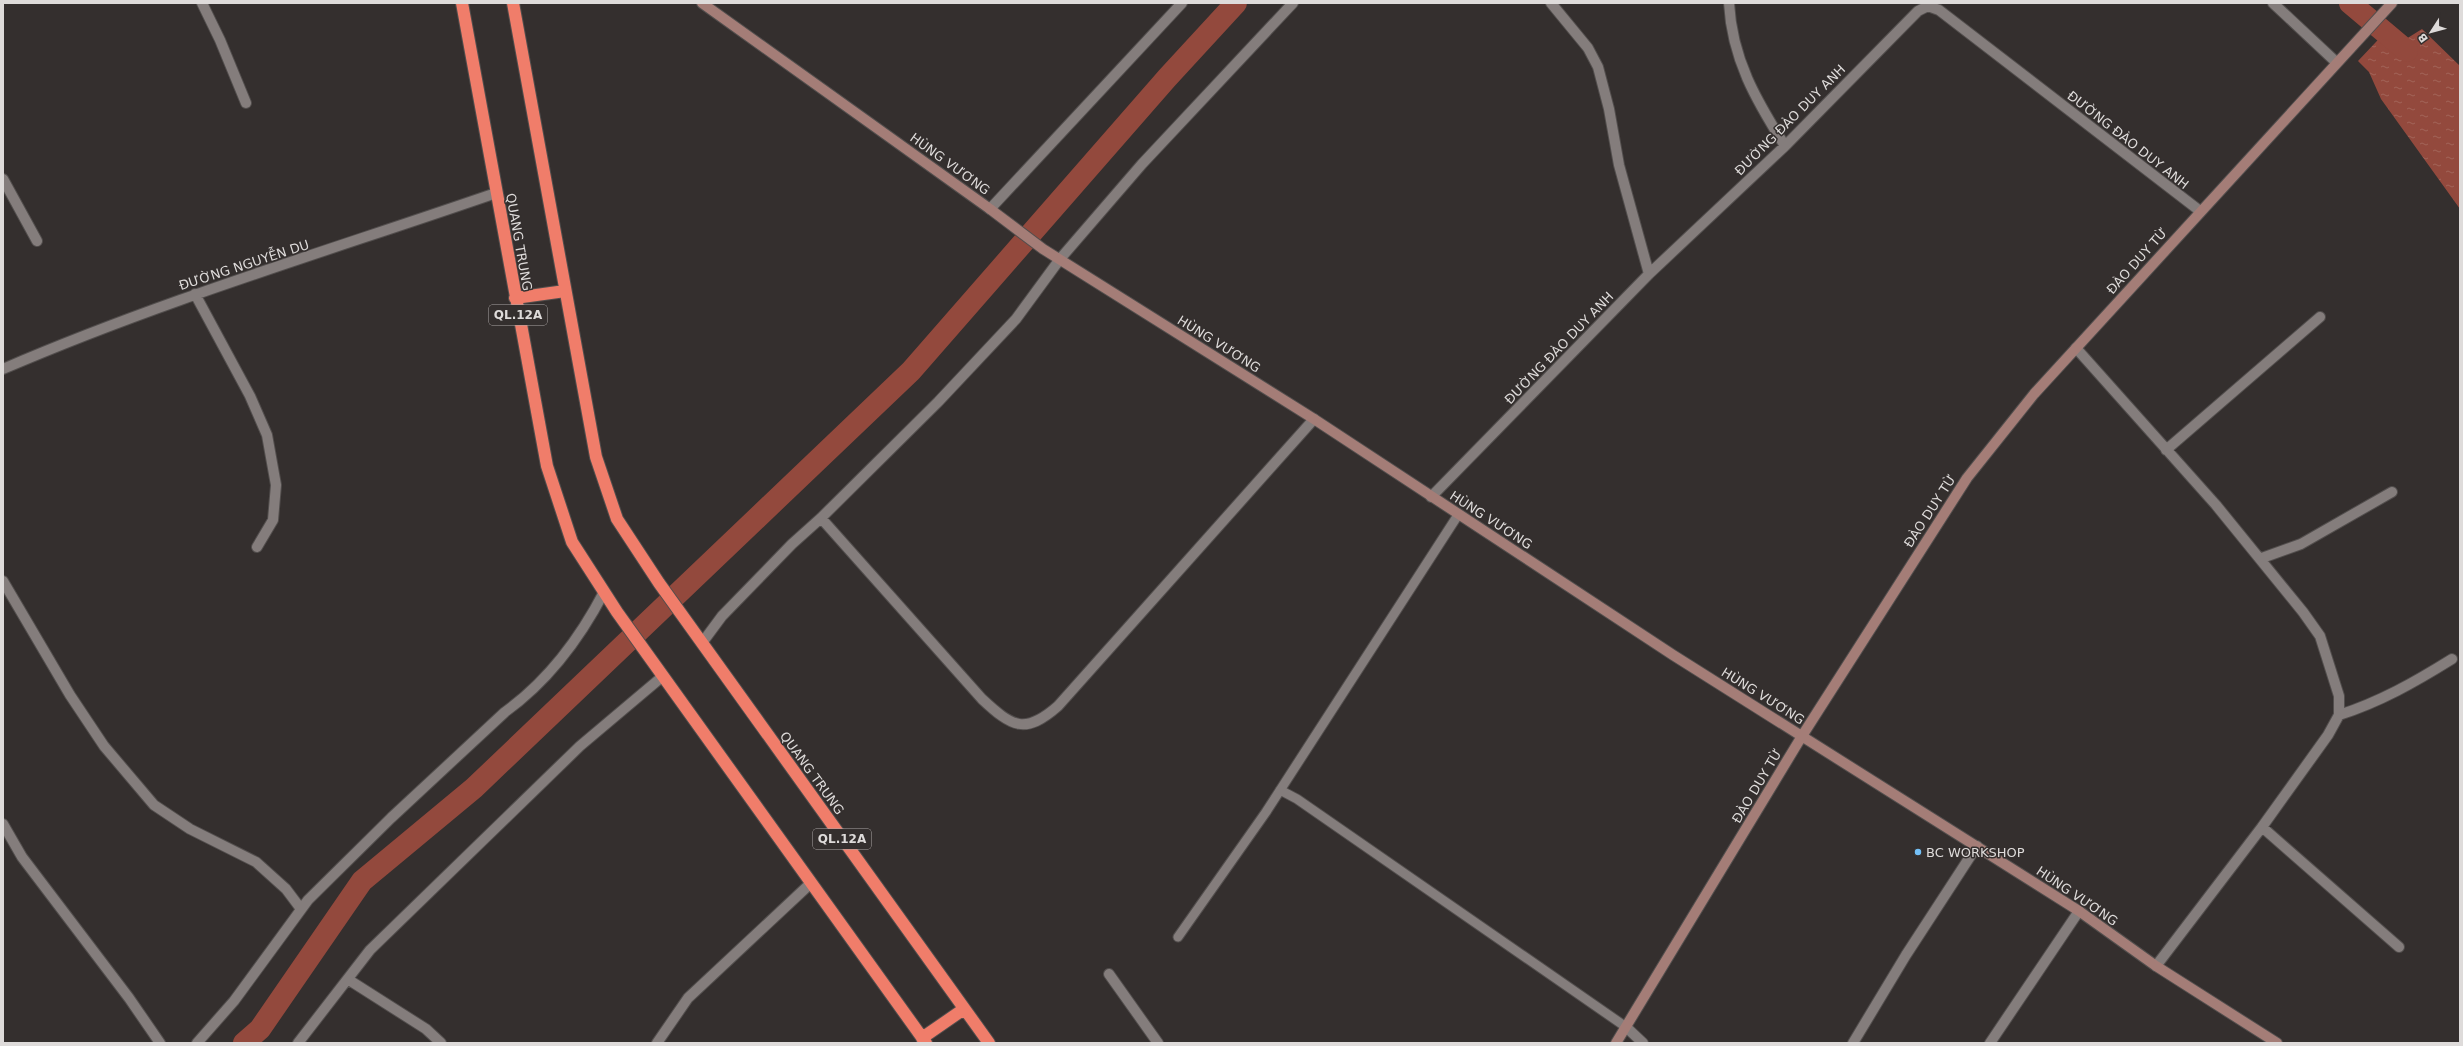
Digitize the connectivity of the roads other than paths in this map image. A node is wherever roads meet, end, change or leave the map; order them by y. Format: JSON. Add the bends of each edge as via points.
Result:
{"nodes":[{"id":1,"x":202,"y":3,"type":"edge"},
{"id":2,"x":462,"y":3,"type":"edge"},
{"id":3,"x":513,"y":3,"type":"edge"},
{"id":4,"x":702,"y":3,"type":"edge"},
{"id":5,"x":1182,"y":3,"type":"edge"},
{"id":6,"x":1293,"y":3,"type":"edge"},
{"id":7,"x":1551,"y":3,"type":"edge"},
{"id":8,"x":1729,"y":3,"type":"edge"},
{"id":9,"x":2273,"y":3,"type":"edge"},
{"id":10,"x":2390,"y":4,"type":"edge"},
{"id":11,"x":2336,"y":62,"type":"junction"},
{"id":12,"x":246,"y":103,"type":"dead end"},
{"id":13,"x":1785,"y":146,"type":"junction"},
{"id":14,"x":3,"y":179,"type":"edge"},
{"id":15,"x":496,"y":193,"type":"junction"},
{"id":16,"x":990,"y":209,"type":"junction"},
{"id":17,"x":2200,"y":211,"type":"junction"},
{"id":18,"x":37,"y":241,"type":"dead end"},
{"id":19,"x":1060,"y":259,"type":"junction"},
{"id":20,"x":1649,"y":274,"type":"junction"},
{"id":21,"x":565,"y":291,"type":"junction"},
{"id":22,"x":195,"y":294,"type":"junction"},
{"id":23,"x":515,"y":298,"type":"junction"},
{"id":24,"x":2320,"y":317,"type":"dead end"},
{"id":25,"x":2076,"y":348,"type":"junction"},
{"id":26,"x":3,"y":370,"type":"edge"},
{"id":27,"x":1314,"y":419,"type":"junction"},
{"id":28,"x":2166,"y":450,"type":"junction"},
{"id":29,"x":2392,"y":492,"type":"dead end"},
{"id":30,"x":1431,"y":497,"type":"junction"},
{"id":31,"x":1458,"y":514,"type":"junction"},
{"id":32,"x":821,"y":518,"type":"junction"},
{"id":33,"x":257,"y":546,"type":"dead end"},
{"id":34,"x":2262,"y":558,"type":"junction"},
{"id":35,"x":3,"y":581,"type":"edge"},
{"id":36,"x":604,"y":592,"type":"junction"},
{"id":37,"x":699,"y":639,"type":"junction"},
{"id":38,"x":2452,"y":659,"type":"dead end"},
{"id":39,"x":663,"y":676,"type":"junction"},
{"id":40,"x":2339,"y":715,"type":"junction"},
{"id":41,"x":1802,"y":736,"type":"junction"},
{"id":42,"x":1280,"y":790,"type":"junction"},
{"id":43,"x":3,"y":824,"type":"edge"},
{"id":44,"x":2262,"y":827,"type":"junction"},
{"id":45,"x":1977,"y":846,"type":"junction"},
{"id":46,"x":811,"y":883,"type":"junction"},
{"id":47,"x":301,"y":909,"type":"junction"},
{"id":48,"x":2079,"y":911,"type":"junction"},
{"id":49,"x":1178,"y":938,"type":"dead end"},
{"id":50,"x":2399,"y":947,"type":"dead end"},
{"id":51,"x":2156,"y":966,"type":"junction"},
{"id":52,"x":1109,"y":974,"type":"dead end"},
{"id":53,"x":349,"y":980,"type":"junction"},
{"id":54,"x":964,"y":1009,"type":"junction"},
{"id":55,"x":1626,"y":1027,"type":"junction"},
{"id":56,"x":924,"y":1041,"type":"edge"},
{"id":57,"x":160,"y":1043,"type":"edge"},
{"id":58,"x":197,"y":1043,"type":"edge"},
{"id":59,"x":298,"y":1043,"type":"edge"},
{"id":60,"x":440,"y":1043,"type":"edge"},
{"id":61,"x":657,"y":1043,"type":"edge"},
{"id":62,"x":989,"y":1043,"type":"edge"},
{"id":63,"x":1158,"y":1043,"type":"edge"},
{"id":64,"x":1616,"y":1043,"type":"edge"},
{"id":65,"x":1643,"y":1043,"type":"edge"},
{"id":66,"x":1853,"y":1043,"type":"edge"},
{"id":67,"x":1990,"y":1043,"type":"edge"},
{"id":68,"x":2277,"y":1043,"type":"edge"}],
"edges":[{"from":1,"to":12,"type":"street"},
{"from":2,"to":15,"type":"highway","name":"QUANG TRUNG","number":"QL.12A"},
{"from":3,"to":21,"type":"highway","number":"QL.12A"},
{"from":4,"to":16,"type":"street","name":"HÙNG VƯƠNG"},
{"from":5,"to":16,"type":"street"},
{"from":6,"to":19,"type":"street","via":[[1142,164]]},
{"from":7,"to":20,"type":"street","via":[[1588,48],[1598,67],[1619,165]]},
{"from":8,"to":13,"type":"street","via":[[1736,48],[1744,76]]},
{"from":9,"to":11,"type":"street"},
{"from":10,"to":11,"type":"street","name":"ĐÀO DUY TỪ"},
{"from":11,"to":17,"type":"street","name":"ĐÀO DUY TỪ"},
{"from":13,"to":17,"type":"street","name":"ĐƯỜNG ĐÀO DUY ANH","via":[[1918,11],[1928,6],[1939,10]]},
{"from":13,"to":20,"type":"street","name":"ĐƯỜNG ĐÀO DUY ANH"},
{"from":14,"to":18,"type":"street"},
{"from":15,"to":22,"type":"street","name":"ĐƯỜNG NGUYỄN DU"},
{"from":15,"to":23,"type":"highway","name":"QUANG TRUNG","number":"QL.12A"},
{"from":16,"to":19,"type":"street","name":"HÙNG VƯƠNG"},
{"from":17,"to":25,"type":"street","name":"ĐÀO DUY TỪ"},
{"from":19,"to":27,"type":"street","name":"HÙNG VƯƠNG"},
{"from":19,"to":32,"type":"street","via":[[1016,319],[938,402]]},
{"from":20,"to":30,"type":"street","name":"ĐƯỜNG ĐÀO DUY ANH"},
{"from":21,"to":23,"type":"highway"},
{"from":21,"to":37,"type":"highway","number":"QL.12A","via":[[596,457],[617,519]]},
{"from":22,"to":26,"type":"street","name":"ĐƯỜNG NGUYỄN DU","via":[[73,339]]},
{"from":22,"to":33,"type":"street","via":[[250,396],[267,435],[276,485],[273,520]]},
{"from":23,"to":36,"type":"highway","name":"QUANG TRUNG","number":"QL.12A","via":[[547,466],[572,542]]},
{"from":24,"to":28,"type":"street"},
{"from":25,"to":28,"type":"street"},
{"from":25,"to":41,"type":"street","name":"ĐÀO DUY TỪ","via":[[2004,429],[1967,478]]},
{"from":27,"to":30,"type":"street","name":"HÙNG VƯƠNG"},
{"from":27,"to":32,"type":"street","via":[[1058,706],[1034,724],[1021,726],[1010,722],[982,699]]},
{"from":28,"to":34,"type":"street"},
{"from":29,"to":34,"type":"street","via":[[2301,544]]},
{"from":30,"to":31,"type":"street","name":"HÙNG VƯƠNG"},
{"from":31,"to":41,"type":"street","name":"HÙNG VƯƠNG"},
{"from":31,"to":42,"type":"lane"},
{"from":32,"to":37,"type":"street"},
{"from":34,"to":40,"type":"street","via":[[2320,636],[2339,696]]},
{"from":35,"to":47,"type":"street","via":[[74,701],[104,746],[154,805],[190,829],[256,862],[286,889]]},
{"from":36,"to":39,"type":"highway","name":"QUANG TRUNG","number":"QL.12A"},
{"from":36,"to":47,"type":"street","via":[[587,625],[549,675],[505,712],[397,813],[321,886]]},
{"from":37,"to":54,"type":"highway","name":"QUANG TRUNG","number":"QL.12A"},
{"from":38,"to":40,"type":"street","via":[[2401,691]]},
{"from":39,"to":46,"type":"highway","number":"QL.12A"},
{"from":39,"to":53,"type":"street","via":[[580,746],[510,812],[370,950]]},
{"from":40,"to":44,"type":"street","via":[[2328,735]]},
{"from":41,"to":45,"type":"street","name":"HÙNG VƯƠNG"},
{"from":41,"to":55,"type":"street","name":"ĐÀO DUY TỪ"},
{"from":42,"to":49,"type":"lane"},
{"from":42,"to":55,"type":"lane","via":[[1297,799]]},
{"from":43,"to":57,"type":"street","via":[[31,869]]},
{"from":44,"to":50,"type":"street"},
{"from":44,"to":51,"type":"street"},
{"from":45,"to":48,"type":"street","name":"HÙNG VƯƠNG"},
{"from":45,"to":66,"type":"street","via":[[1906,955]]},
{"from":46,"to":56,"type":"highway","number":"QL.12A"},
{"from":46,"to":61,"type":"street","via":[[688,998]]},
{"from":47,"to":58,"type":"street","via":[[234,1001]]},
{"from":48,"to":51,"type":"street","name":"HÙNG VƯƠNG"},
{"from":48,"to":67,"type":"street"},
{"from":51,"to":68,"type":"street","name":"HÙNG VƯƠNG"},
{"from":52,"to":63,"type":"street"},
{"from":53,"to":59,"type":"street"},
{"from":53,"to":60,"type":"street","via":[[426,1028]]},
{"from":54,"to":56,"type":"highway"},
{"from":54,"to":62,"type":"highway","name":"QUANG TRUNG","number":"QL.12A"},
{"from":55,"to":64,"type":"street","name":"ĐÀO DUY TỪ"},
{"from":55,"to":65,"type":"street"}]}
